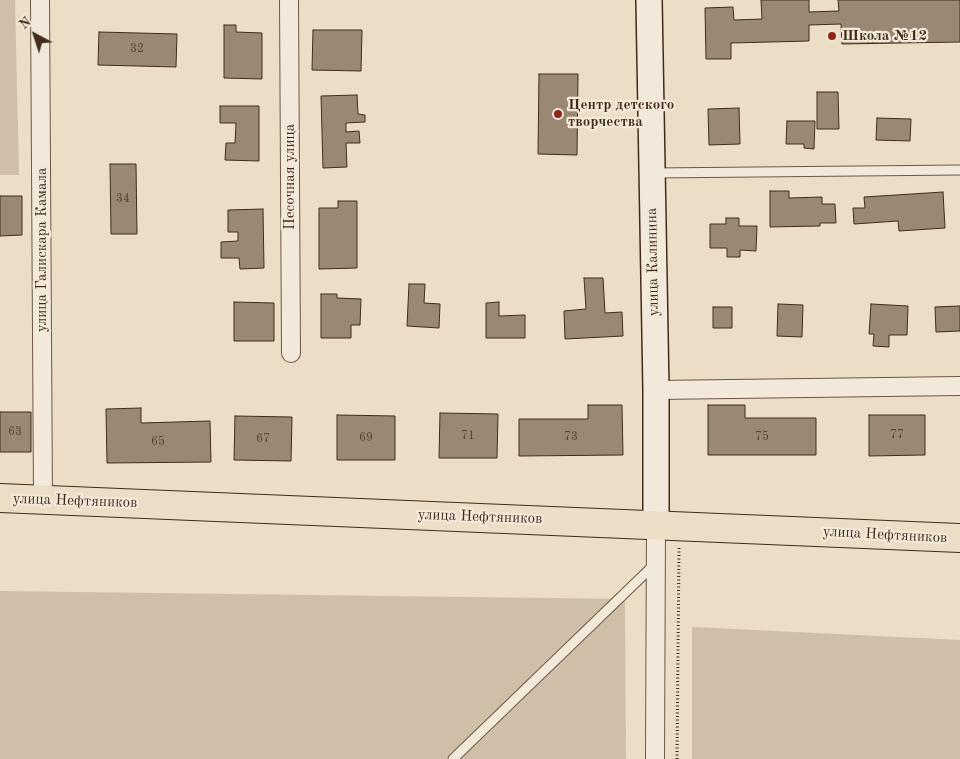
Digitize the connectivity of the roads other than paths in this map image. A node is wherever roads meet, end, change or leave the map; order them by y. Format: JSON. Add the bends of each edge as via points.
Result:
{"nodes":[{"id":1,"x":40,"y":0,"type":"edge"},
{"id":2,"x":288,"y":0,"type":"edge"},
{"id":3,"x":649,"y":0,"type":"edge"},
{"id":4,"x":960,"y":170,"type":"edge"},
{"id":5,"x":651,"y":173,"type":"junction"},
{"id":6,"x":291,"y":353,"type":"dead end"},
{"id":7,"x":960,"y":386,"type":"edge"},
{"id":8,"x":656,"y":390,"type":"junction"},
{"id":9,"x":0,"y":498,"type":"edge"},
{"id":10,"x":43,"y":499,"type":"junction"},
{"id":11,"x":656,"y":524,"type":"junction"},
{"id":12,"x":960,"y":538,"type":"edge"},
{"id":13,"x":656,"y":563,"type":"junction"},
{"id":14,"x":453,"y":759,"type":"edge"},
{"id":15,"x":655,"y":759,"type":"edge"}],
"edges":[{"from":1,"to":10,"type":"street","name":"улица Галискара Камала"},
{"from":2,"to":6,"type":"street","name":"Песочная улица"},
{"from":3,"to":5,"type":"main road","name":"улица Калинина"},
{"from":4,"to":5,"type":"lane"},
{"from":5,"to":8,"type":"main road","name":"улица Калинина"},
{"from":7,"to":8,"type":"street"},
{"from":8,"to":11,"type":"main road","name":"улица Калинина"},
{"from":9,"to":10,"type":"main road","name":"улица Нефтяников"},
{"from":10,"to":11,"type":"main road","name":"улица Нефтяников"},
{"from":11,"to":12,"type":"main road","name":"улица Нефтяников"},
{"from":11,"to":13,"type":"street"},
{"from":13,"to":14,"type":"lane"},
{"from":13,"to":15,"type":"street"}]}
